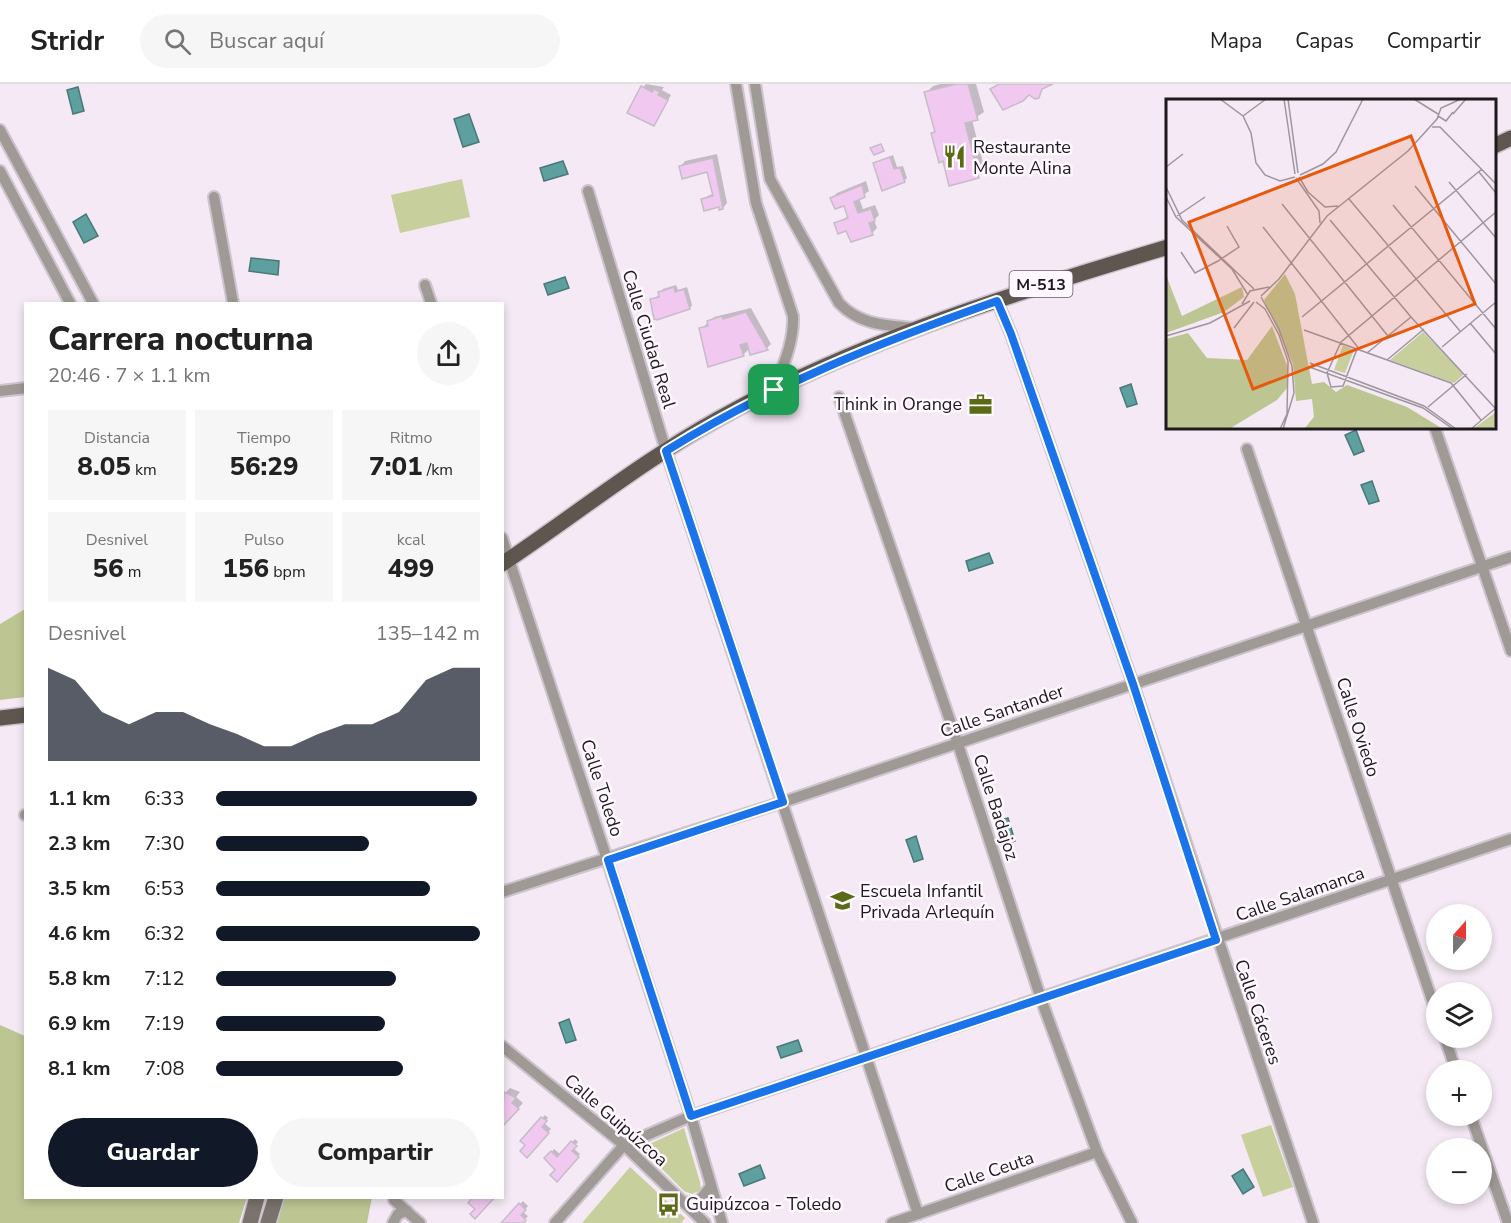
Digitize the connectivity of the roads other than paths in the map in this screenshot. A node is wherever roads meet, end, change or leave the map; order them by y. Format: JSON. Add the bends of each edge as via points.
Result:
{"nodes":[{"id":1,"x":735,"y":84,"type":"edge"},
{"id":2,"x":755,"y":84,"type":"edge"},
{"id":3,"x":0,"y":130,"type":"edge"},
{"id":4,"x":1511,"y":138,"type":"edge"},
{"id":5,"x":1496,"y":145,"type":"edge"},
{"id":6,"x":0,"y":171,"type":"edge"},
{"id":7,"x":588,"y":191,"type":"dead end"},
{"id":8,"x":214,"y":197,"type":"dead end"},
{"id":9,"x":1166,"y":247,"type":"edge"},
{"id":10,"x":425,"y":285,"type":"dead end"},
{"id":11,"x":997,"y":301,"type":"junction"},
{"id":12,"x":69,"y":302,"type":"edge"},
{"id":13,"x":92,"y":302,"type":"edge"},
{"id":14,"x":233,"y":302,"type":"edge"},
{"id":15,"x":431,"y":302,"type":"edge"},
{"id":16,"x":917,"y":328,"type":"junction"},
{"id":17,"x":24,"y":388,"type":"edge"},
{"id":18,"x":774,"y":390,"type":"junction"},
{"id":19,"x":0,"y":391,"type":"edge"},
{"id":20,"x":839,"y":397,"type":"dead end"},
{"id":21,"x":1436,"y":429,"type":"edge"},
{"id":22,"x":1247,"y":449,"type":"dead end"},
{"id":23,"x":666,"y":451,"type":"junction"},
{"id":24,"x":1511,"y":557,"type":"edge"},
{"id":25,"x":506,"y":561,"type":"edge"},
{"id":26,"x":1482,"y":567,"type":"junction"},
{"id":27,"x":1307,"y":625,"type":"junction"},
{"id":28,"x":1511,"y":651,"type":"edge"},
{"id":29,"x":1133,"y":684,"type":"junction"},
{"id":30,"x":24,"y":716,"type":"edge"},
{"id":31,"x":0,"y":718,"type":"edge"},
{"id":32,"x":958,"y":744,"type":"junction"},
{"id":33,"x":783,"y":802,"type":"junction"},
{"id":34,"x":1511,"y":839,"type":"edge"},
{"id":35,"x":608,"y":860,"type":"junction"},
{"id":36,"x":1391,"y":880,"type":"junction"},
{"id":37,"x":504,"y":891,"type":"edge"},
{"id":38,"x":1216,"y":940,"type":"junction"},
{"id":39,"x":1426,"y":983,"type":"edge"},
{"id":40,"x":1041,"y":999,"type":"junction"},
{"id":41,"x":504,"y":1048,"type":"edge"},
{"id":42,"x":867,"y":1058,"type":"junction"},
{"id":43,"x":691,"y":1116,"type":"junction"},
{"id":44,"x":1474,"y":1126,"type":"edge"},
{"id":45,"x":624,"y":1145,"type":"junction"},
{"id":46,"x":1097,"y":1152,"type":"junction"},
{"id":47,"x":711,"y":1186,"type":"junction"},
{"id":48,"x":256,"y":1199,"type":"edge"},
{"id":49,"x":275,"y":1199,"type":"edge"},
{"id":50,"x":394,"y":1200,"type":"dead end"},
{"id":51,"x":684,"y":1203,"type":"junction"},
{"id":52,"x":407,"y":1211,"type":"junction"},
{"id":53,"x":918,"y":1214,"type":"junction"},
{"id":54,"x":250,"y":1223,"type":"edge"},
{"id":55,"x":268,"y":1223,"type":"edge"},
{"id":56,"x":393,"y":1223,"type":"edge"},
{"id":57,"x":420,"y":1223,"type":"edge"},
{"id":58,"x":555,"y":1223,"type":"edge"},
{"id":59,"x":705,"y":1223,"type":"edge"},
{"id":60,"x":722,"y":1223,"type":"edge"},
{"id":61,"x":892,"y":1223,"type":"edge"},
{"id":62,"x":1132,"y":1223,"type":"edge"},
{"id":63,"x":1314,"y":1223,"type":"edge"},
{"id":64,"x":1508,"y":1223,"type":"edge"}],
"edges":[{"from":1,"to":18,"type":"street","via":[[756,203],[793,316],[790,350]]},
{"from":2,"to":16,"type":"street","via":[[770,179],[839,303],[849,314],[874,324]]},
{"from":3,"to":13,"type":"street"},
{"from":4,"to":5,"type":"main road"},
{"from":6,"to":12,"type":"street"},
{"from":7,"to":23,"type":"street","name":"Calle Ciudad Real"},
{"from":8,"to":14,"type":"street"},
{"from":9,"to":11,"type":"main road","number":"M-513"},
{"from":10,"to":15,"type":"street"},
{"from":11,"to":16,"type":"main road","number":"M-513"},
{"from":11,"to":29,"type":"street","name":"Calle Cáceres"},
{"from":16,"to":18,"type":"main road","number":"M-513"},
{"from":17,"to":19,"type":"street"},
{"from":18,"to":23,"type":"main road","number":"M-513"},
{"from":20,"to":32,"type":"street","name":"Calle Badajoz"},
{"from":21,"to":26,"type":"street"},
{"from":22,"to":27,"type":"street","name":"Calle Oviedo"},
{"from":23,"to":25,"type":"main road","number":"M-513"},
{"from":23,"to":33,"type":"street","name":"Calle Ciudad Real"},
{"from":24,"to":26,"type":"street","name":"Calle Santander"},
{"from":25,"to":35,"type":"street","name":"Calle Toledo"},
{"from":26,"to":27,"type":"street","name":"Calle Santander"},
{"from":26,"to":28,"type":"street"},
{"from":27,"to":29,"type":"street","name":"Calle Santander"},
{"from":27,"to":36,"type":"street","name":"Calle Oviedo"},
{"from":29,"to":32,"type":"street","name":"Calle Santander"},
{"from":29,"to":38,"type":"street","name":"Calle Cáceres"},
{"from":30,"to":31,"type":"main road"},
{"from":32,"to":33,"type":"street","name":"Calle Santander"},
{"from":32,"to":40,"type":"street","name":"Calle Badajoz"},
{"from":33,"to":35,"type":"street","name":"Calle Santander"},
{"from":33,"to":42,"type":"street","name":"Calle Ciudad Real"},
{"from":34,"to":36,"type":"street","name":"Calle Salamanca"},
{"from":35,"to":37,"type":"street","name":"Calle Santander"},
{"from":35,"to":43,"type":"street","name":"Calle Toledo"},
{"from":36,"to":38,"type":"street","name":"Calle Salamanca"},
{"from":36,"to":39,"type":"street","name":"Calle Oviedo"},
{"from":38,"to":40,"type":"street","name":"Calle Salamanca"},
{"from":38,"to":63,"type":"street","name":"Calle Cáceres"},
{"from":40,"to":42,"type":"street","name":"Calle Salamanca"},
{"from":40,"to":46,"type":"street","name":"Calle Badajoz"},
{"from":41,"to":45,"type":"street","name":"Calle Guipúzcoa"},
{"from":42,"to":43,"type":"street","name":"Calle Salamanca"},
{"from":42,"to":53,"type":"street","name":"Calle Ciudad Real"},
{"from":43,"to":45,"type":"street","name":"Calle Salamanca"},
{"from":43,"to":47,"type":"street","name":"Calle Toledo"},
{"from":44,"to":64,"type":"street"},
{"from":45,"to":51,"type":"street","name":"Calle Guipúzcoa"},
{"from":45,"to":58,"type":"street"},
{"from":46,"to":53,"type":"street","name":"Calle Ceuta"},
{"from":46,"to":62,"type":"street","name":"Calle Badajoz"},
{"from":47,"to":51,"type":"street","via":[[699,1201]]},
{"from":47,"to":60,"type":"street","name":"Calle Toledo"},
{"from":48,"to":54,"type":"street"},
{"from":49,"to":55,"type":"street"},
{"from":50,"to":52,"type":"street"},
{"from":51,"to":59,"type":"street","name":"Calle Guipúzcoa"},
{"from":52,"to":56,"type":"street","via":[[398,1214]]},
{"from":52,"to":57,"type":"street"},
{"from":53,"to":61,"type":"street","name":"Calle Ceuta"}]}
